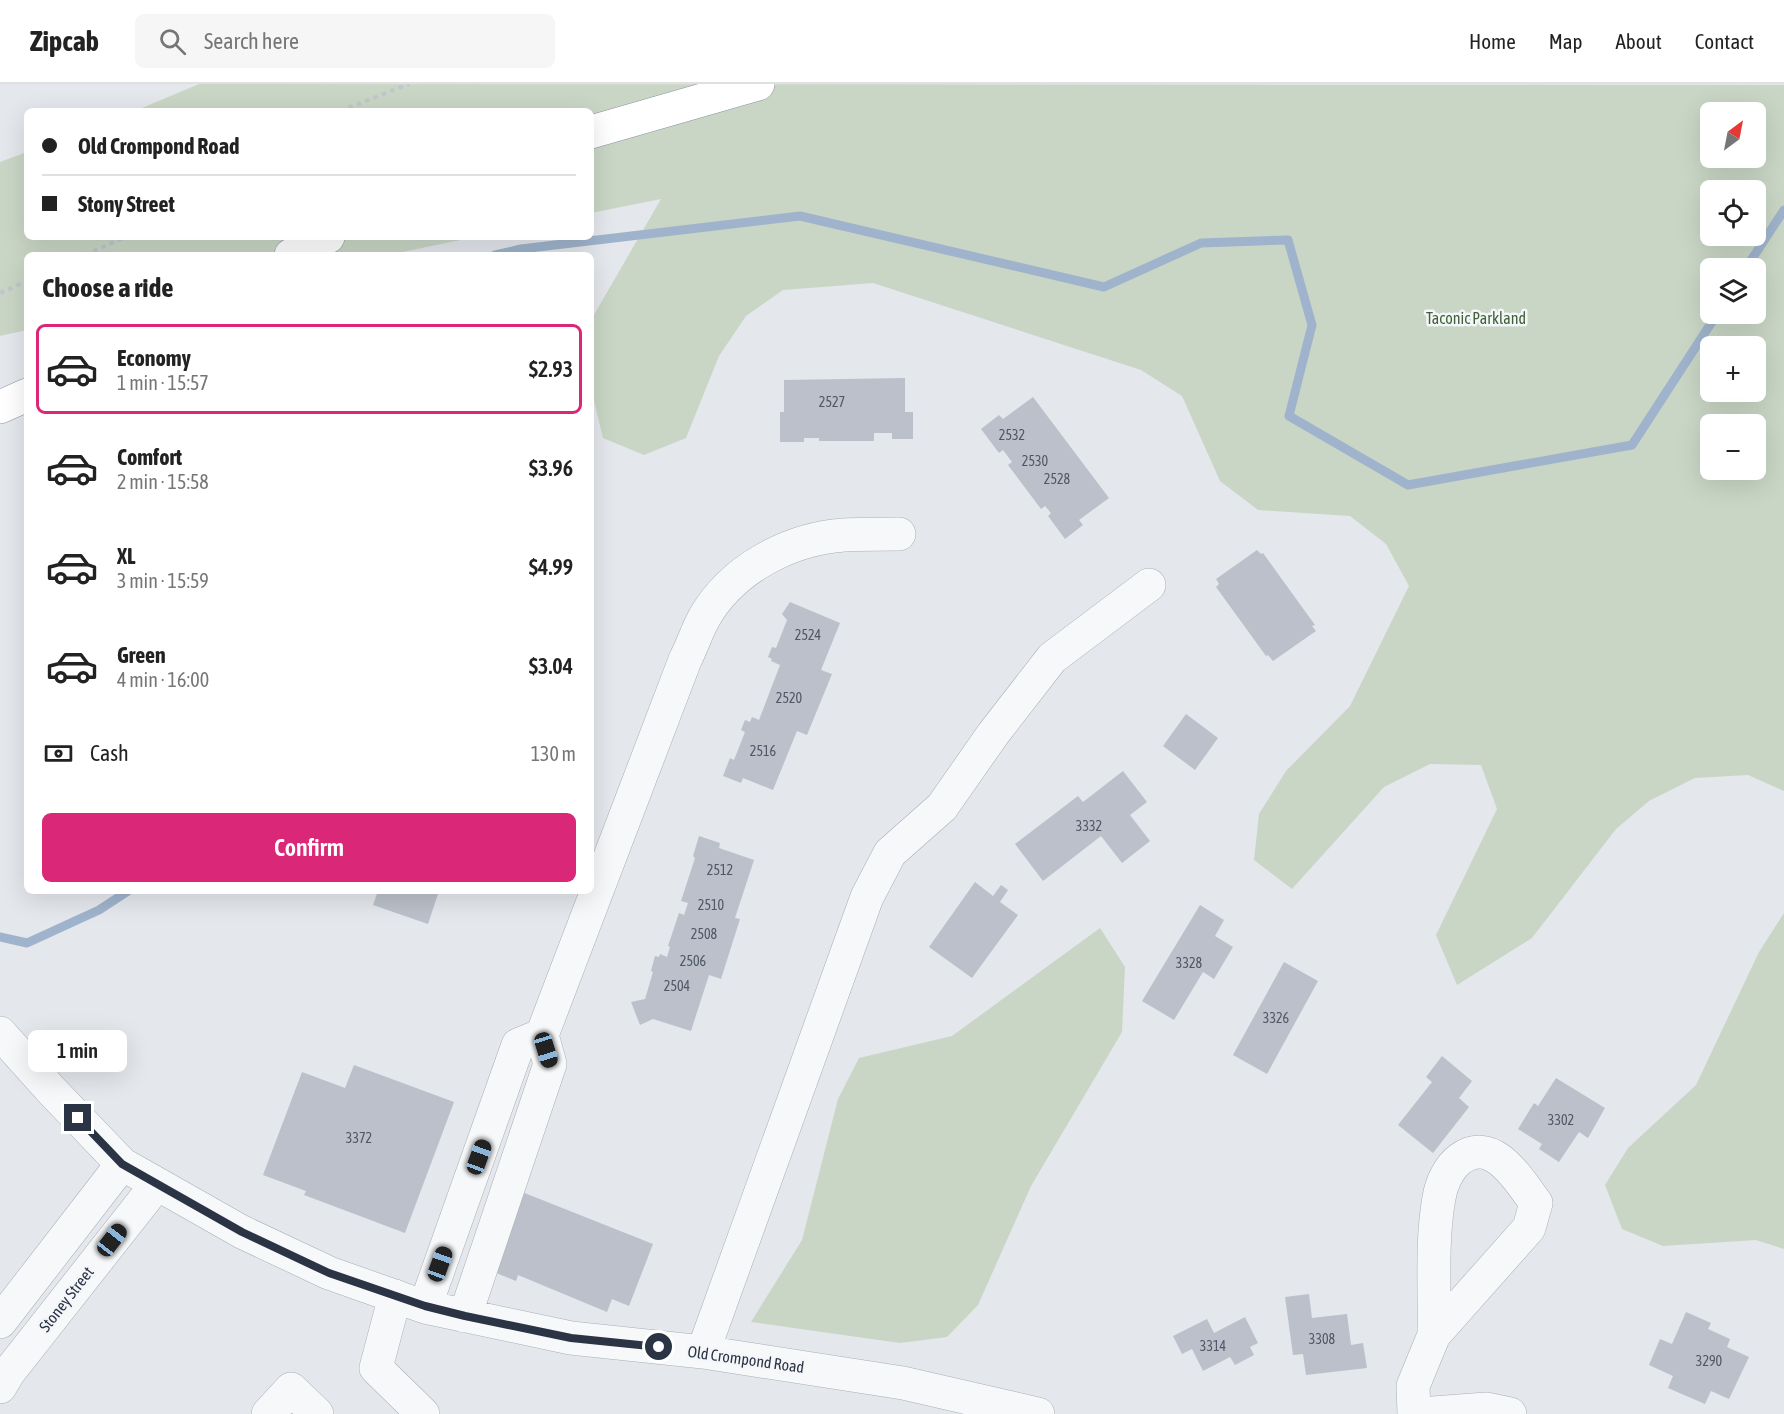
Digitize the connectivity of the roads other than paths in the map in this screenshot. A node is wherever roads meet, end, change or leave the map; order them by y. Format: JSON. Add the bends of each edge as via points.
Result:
{"nodes":[{"id":1,"x":758,"y":84,"type":"edge"},
{"id":2,"x":594,"y":131,"type":"edge"},
{"id":3,"x":322,"y":240,"type":"edge"},
{"id":4,"x":297,"y":252,"type":"edge"},
{"id":5,"x":24,"y":396,"type":"edge"},
{"id":6,"x":0,"y":407,"type":"edge"},
{"id":7,"x":899,"y":534,"type":"dead end"},
{"id":8,"x":1149,"y":585,"type":"dead end"},
{"id":9,"x":0,"y":1033,"type":"edge"},
{"id":10,"x":542,"y":1035,"type":"junction"},
{"id":11,"x":122,"y":1164,"type":"junction"},
{"id":12,"x":157,"y":1184,"type":"junction"},
{"id":13,"x":395,"y":1296,"type":"junction"},
{"id":14,"x":425,"y":1306,"type":"junction"},
{"id":15,"x":465,"y":1316,"type":"junction"},
{"id":16,"x":0,"y":1322,"type":"edge"},
{"id":17,"x":1434,"y":1335,"type":"junction"},
{"id":18,"x":703,"y":1352,"type":"junction"},
{"id":19,"x":0,"y":1388,"type":"edge"},
{"id":20,"x":268,"y":1414,"type":"edge"},
{"id":21,"x":317,"y":1414,"type":"edge"},
{"id":22,"x":423,"y":1414,"type":"edge"},
{"id":23,"x":1038,"y":1414,"type":"edge"},
{"id":24,"x":1414,"y":1414,"type":"edge"},
{"id":25,"x":1420,"y":1414,"type":"edge"},
{"id":26,"x":1510,"y":1414,"type":"edge"}],
"edges":[{"from":1,"to":2,"type":"highway"},
{"from":3,"to":4,"type":"highway"},
{"from":5,"to":6,"type":"highway"},
{"from":7,"to":10,"type":"street","via":[[843,535],[797,544],[759,561],[728,586],[704,618]]},
{"from":8,"to":18,"type":"street","via":[[1052,658],[942,807],[890,854],[867,897]]},
{"from":9,"to":11,"type":"street","name":"Old Crompond Road"},
{"from":10,"to":14,"type":"street","via":[[518,1046]]},
{"from":10,"to":15,"type":"street","via":[[550,1064]]},
{"from":11,"to":12,"type":"street","name":"Old Crompond Road"},
{"from":11,"to":16,"type":"street"},
{"from":12,"to":13,"type":"street","name":"Old Crompond Road","via":[[281,1251]]},
{"from":12,"to":19,"type":"street","name":"Stoney Street"},
{"from":13,"to":14,"type":"street","name":"Old Crompond Road"},
{"from":13,"to":22,"type":"street","via":[[376,1368]]},
{"from":14,"to":15,"type":"street","name":"Old Crompond Road"},
{"from":15,"to":18,"type":"street","name":"Old Crompond Road","via":[[571,1338]]},
{"from":17,"to":17,"type":"street","via":[[1439,1196],[1451,1165],[1470,1152],[1491,1153],[1513,1171],[1536,1203],[1528,1228]]},
{"from":17,"to":24,"type":"street","via":[[1413,1386]]},
{"from":18,"to":23,"type":"street","name":"Old Crompond Road","via":[[903,1383]]},
{"from":20,"to":21,"type":"street","via":[[291,1389]]},
{"from":25,"to":26,"type":"street","via":[[1486,1410]]}]}
